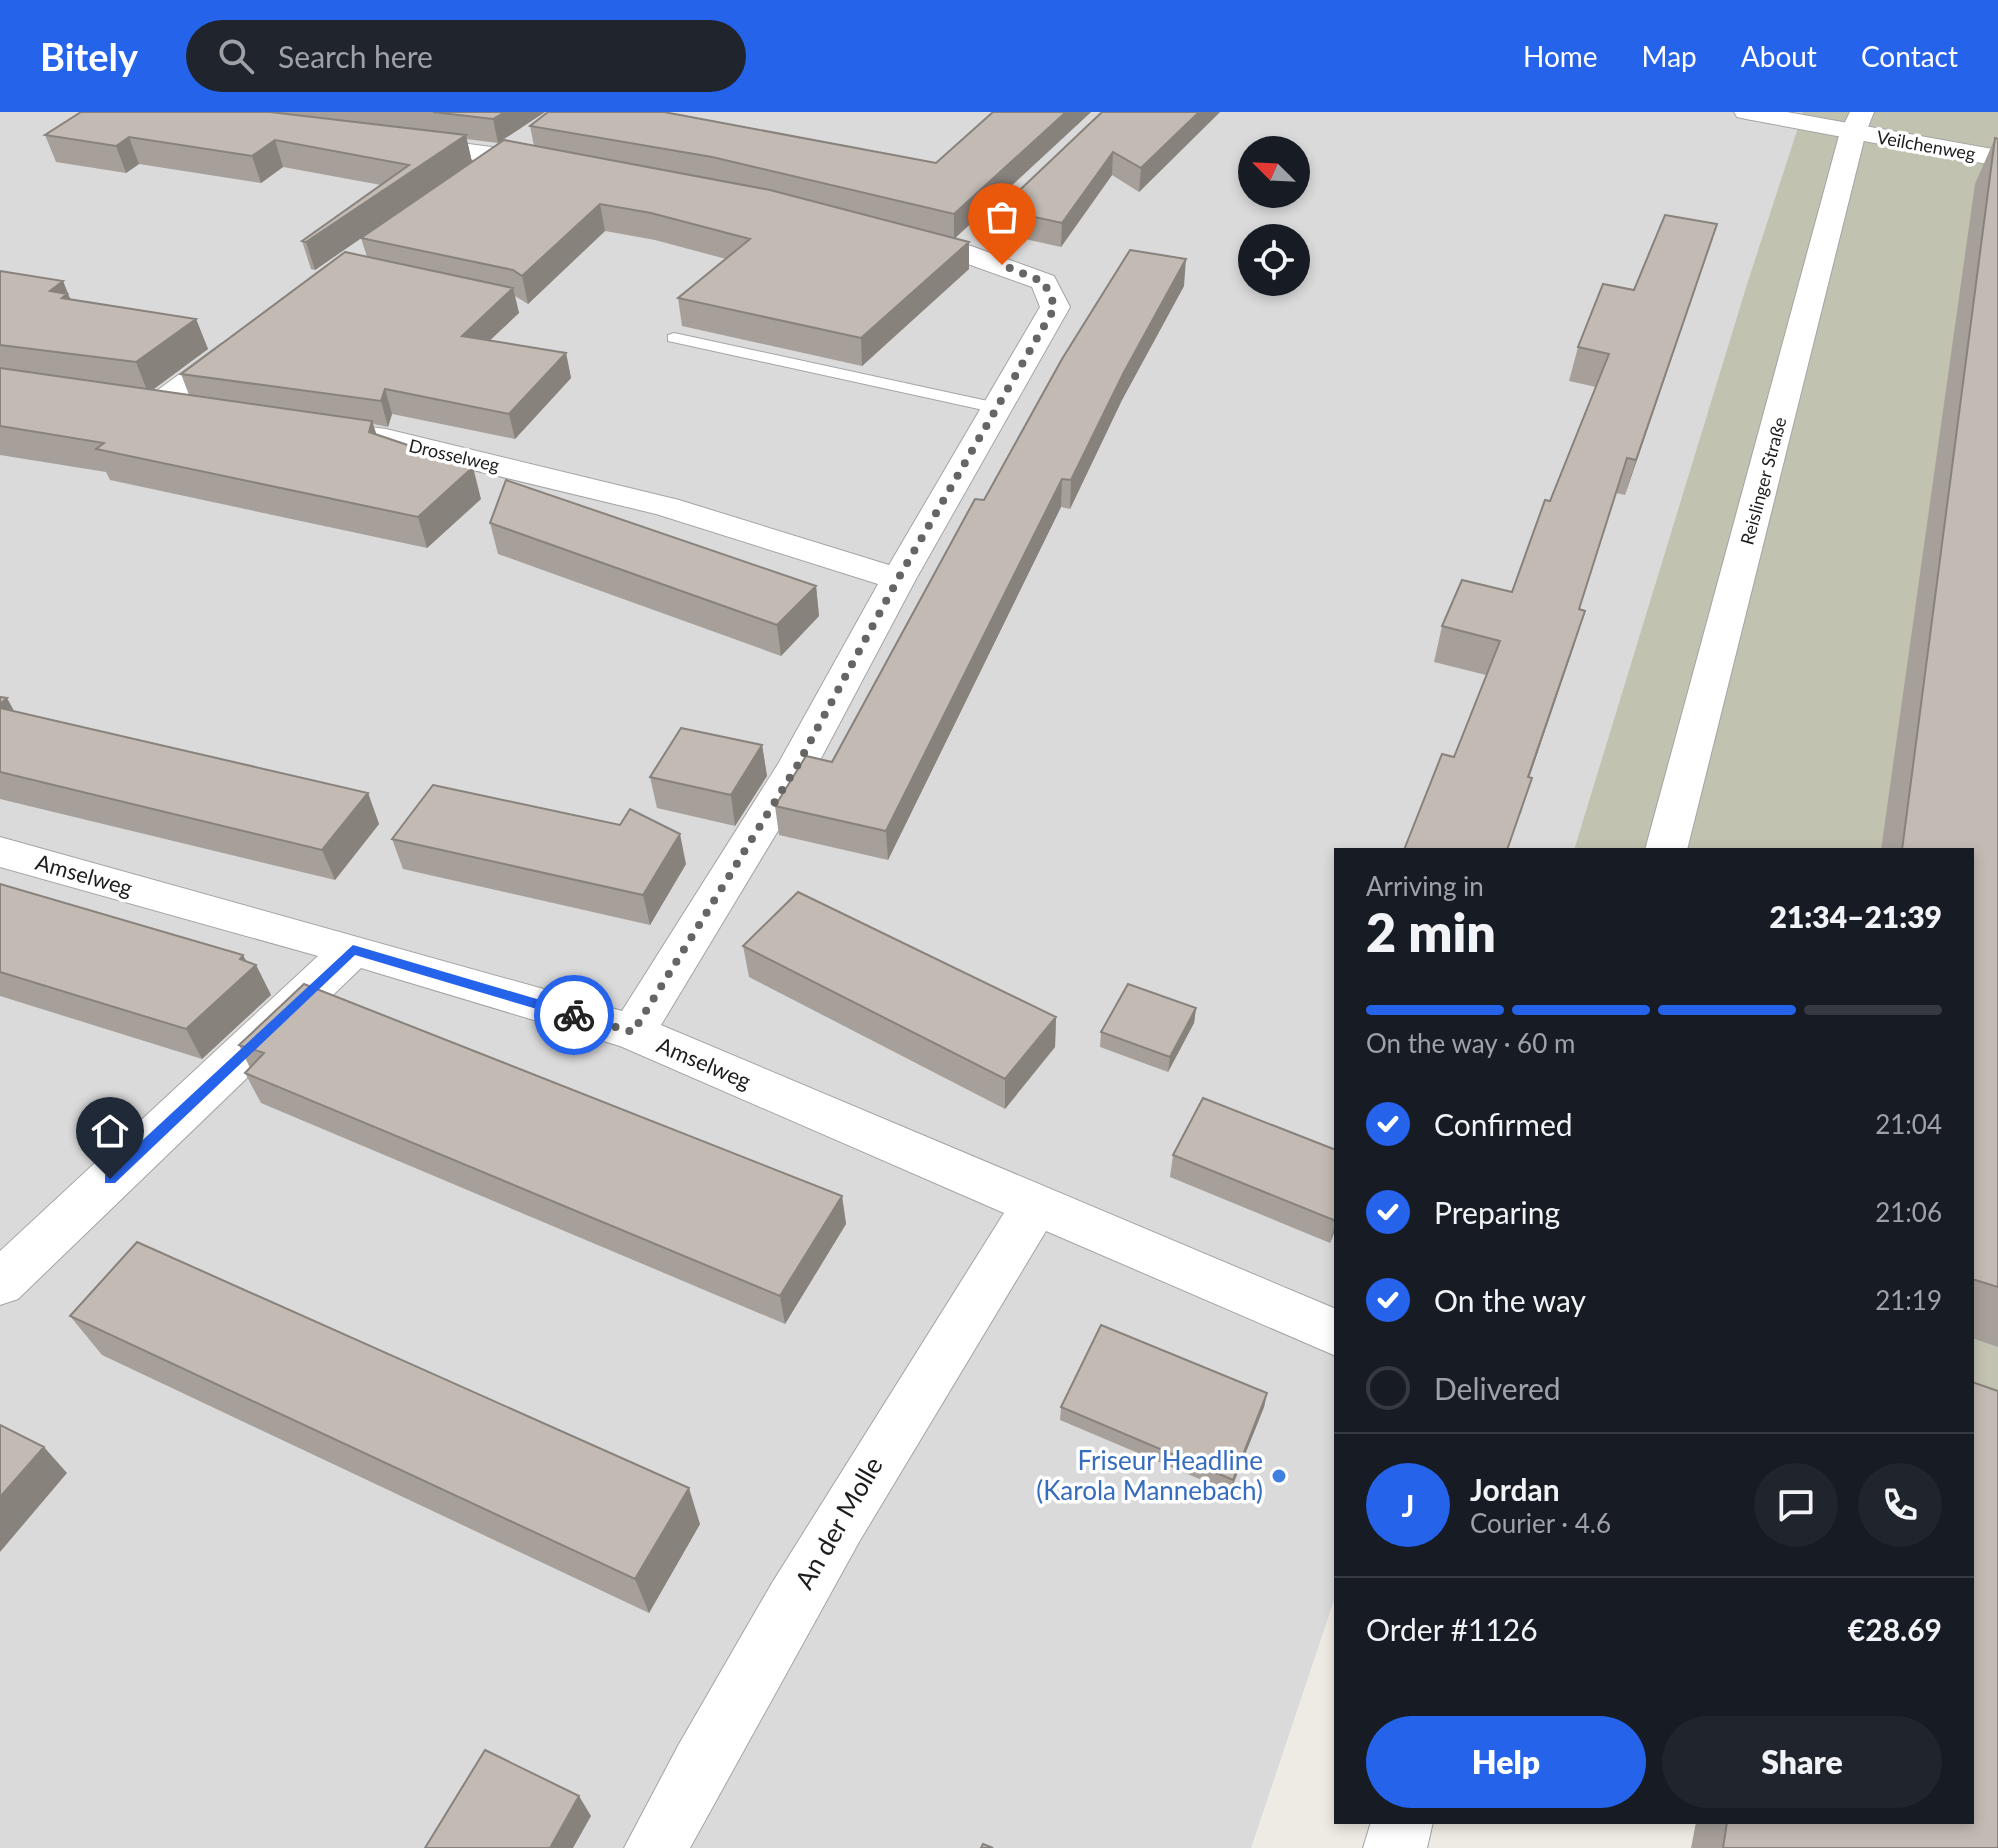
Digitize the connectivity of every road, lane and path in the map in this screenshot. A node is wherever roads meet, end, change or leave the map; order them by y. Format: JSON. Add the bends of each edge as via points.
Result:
{"nodes":[{"id":1,"x":1746,"y":112,"type":"edge"},
{"id":2,"x":1858,"y":122,"type":"edge"},
{"id":3,"x":530,"y":138,"type":"edge"},
{"id":4,"x":385,"y":141,"type":"edge"},
{"id":5,"x":506,"y":155,"type":"junction"},
{"id":6,"x":1998,"y":158,"type":"edge"},
{"id":7,"x":566,"y":166,"type":"edge"},
{"id":8,"x":468,"y":181,"type":"edge"},
{"id":9,"x":885,"y":234,"type":"edge"},
{"id":10,"x":255,"y":332,"type":"edge"},
{"id":11,"x":674,"y":338,"type":"dead end"},
{"id":12,"x":997,"y":408,"type":"junction"},
{"id":13,"x":201,"y":414,"type":"edge"},
{"id":14,"x":324,"y":431,"type":"edge"},
{"id":15,"x":898,"y":579,"type":"junction"},
{"id":16,"x":1667,"y":848,"type":"edge"},
{"id":17,"x":0,"y":852,"type":"edge"},
{"id":18,"x":353,"y":950,"type":"junction"},
{"id":19,"x":633,"y":1032,"type":"junction"},
{"id":20,"x":1035,"y":1206,"type":"junction"},
{"id":21,"x":0,"y":1283,"type":"edge"},
{"id":22,"x":1334,"y":1332,"type":"edge"},
{"id":23,"x":1401,"y":1824,"type":"edge"},
{"id":24,"x":656,"y":1848,"type":"edge"},
{"id":25,"x":1395,"y":1848,"type":"edge"}],
"edges":[{"from":1,"to":2,"type":"street","name":"Veilchenweg"},
{"from":2,"to":6,"type":"street","name":"Veilchenweg"},
{"from":2,"to":16,"type":"street","name":"Reislinger Straße"},
{"from":3,"to":5,"type":"street"},
{"from":4,"to":5,"type":"street"},
{"from":5,"to":7,"type":"street"},
{"from":5,"to":8,"type":"street"},
{"from":9,"to":12,"type":"street","via":[[973,241],[1044,282],[1055,307]]},
{"from":10,"to":13,"type":"street","via":[[141,405]]},
{"from":11,"to":12,"type":"lane"},
{"from":12,"to":15,"type":"street"},
{"from":14,"to":15,"type":"street","name":"Drosselweg","via":[[386,439],[667,507]]},
{"from":15,"to":19,"type":"street","via":[[797,766]]},
{"from":17,"to":18,"type":"street","name":"Amselweg"},
{"from":18,"to":19,"type":"street","name":"Amselweg"},
{"from":18,"to":21,"type":"street"},
{"from":19,"to":20,"type":"street","name":"Amselweg"},
{"from":20,"to":22,"type":"street","name":"Amselweg"},
{"from":20,"to":24,"type":"street","name":"An der Molle","via":[[881,1451],[734,1701]]},
{"from":23,"to":25,"type":"street"}]}
